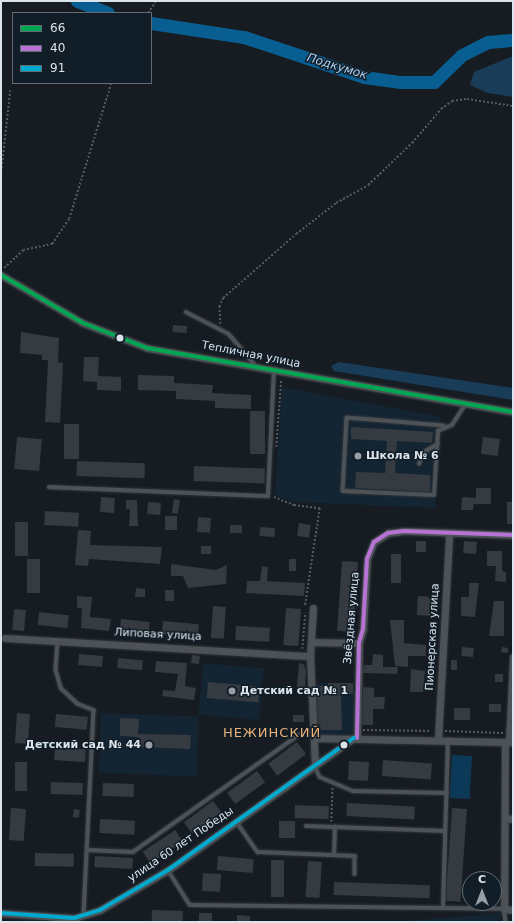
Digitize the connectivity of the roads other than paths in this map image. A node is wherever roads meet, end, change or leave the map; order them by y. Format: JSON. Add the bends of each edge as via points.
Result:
{"nodes":[{"id":1,"x":1,"y":275,"type":"edge"},
{"id":2,"x":186,"y":312,"type":"dead end"},
{"id":3,"x":257,"y":367,"type":"junction"},
{"id":4,"x":277,"y":372,"type":"junction"},
{"id":5,"x":465,"y":405,"type":"junction"},
{"id":6,"x":513,"y":412,"type":"edge"},
{"id":7,"x":444,"y":426,"type":"junction"},
{"id":8,"x":438,"y":444,"type":"junction"},
{"id":9,"x":419,"y":464,"type":"dead end"},
{"id":10,"x":49,"y":487,"type":"dead end"},
{"id":11,"x":449,"y":534,"type":"junction"},
{"id":12,"x":513,"y":535,"type":"edge"},
{"id":13,"x":313,"y":608,"type":"dead end"},
{"id":14,"x":5,"y":638,"type":"dead end"},
{"id":15,"x":58,"y":640,"type":"junction"},
{"id":16,"x":311,"y":642,"type":"junction"},
{"id":17,"x":359,"y":643,"type":"junction"},
{"id":18,"x":310,"y":656,"type":"junction"},
{"id":19,"x":513,"y":657,"type":"edge"},
{"id":20,"x":314,"y":729,"type":"junction"},
{"id":21,"x":315,"y":738,"type":"junction"},
{"id":22,"x":355,"y":738,"type":"junction"},
{"id":23,"x":438,"y":740,"type":"junction"},
{"id":24,"x":448,"y":740,"type":"junction"},
{"id":25,"x":509,"y":742,"type":"edge"},
{"id":26,"x":315,"y":765,"type":"junction"},
{"id":27,"x":446,"y":793,"type":"junction"},
{"id":28,"x":505,"y":818,"type":"junction"},
{"id":29,"x":513,"y":819,"type":"edge"},
{"id":30,"x":236,"y":821,"type":"junction"},
{"id":31,"x":306,"y":826,"type":"dead end"},
{"id":32,"x":333,"y":827,"type":"junction"},
{"id":33,"x":445,"y":831,"type":"junction"},
{"id":34,"x":87,"y":850,"type":"junction"},
{"id":35,"x":334,"y":855,"type":"junction"},
{"id":36,"x":168,"y":870,"type":"junction"},
{"id":37,"x":355,"y":874,"type":"dead end"},
{"id":38,"x":443,"y":908,"type":"junction"},
{"id":39,"x":504,"y":909,"type":"junction"},
{"id":40,"x":513,"y":910,"type":"edge"},
{"id":41,"x":1,"y":913,"type":"edge"},
{"id":42,"x":84,"y":916,"type":"junction"},
{"id":43,"x":506,"y":922,"type":"edge"}],
"edges":[{"from":1,"to":3,"type":"street","name":"Тепличная улица","via":[[83,323],[148,348]]},
{"from":2,"to":3,"type":"lane","via":[[224,331]]},
{"from":3,"to":4,"type":"street","name":"Тепличная улица"},
{"from":4,"to":5,"type":"street","name":"Тепличная улица"},
{"from":4,"to":10,"type":"lane","via":[[268,496]]},
{"from":5,"to":6,"type":"street","name":"Тепличная улица"},
{"from":5,"to":7,"type":"lane","via":[[452,425]]},
{"from":7,"to":8,"type":"lane","via":[[438,431]]},
{"from":7,"to":8,"type":"lane","via":[[347,418],[343,491],[434,495]]},
{"from":8,"to":9,"type":"lane","via":[[424,452]]},
{"from":11,"to":12,"type":"street"},
{"from":11,"to":17,"type":"street","name":"Звёздная улица","via":[[388,532],[374,542],[367,559],[363,629]]},
{"from":11,"to":23,"type":"street","name":"Пионерская улица"},
{"from":13,"to":16,"type":"street"},
{"from":14,"to":15,"type":"street","name":"Липовая улица"},
{"from":15,"to":18,"type":"street","name":"Липовая улица"},
{"from":15,"to":34,"type":"lane","via":[[56,670],[61,688],[78,704],[94,710]]},
{"from":16,"to":17,"type":"street"},
{"from":16,"to":18,"type":"street"},
{"from":17,"to":22,"type":"street","name":"Звёздная улица"},
{"from":18,"to":20,"type":"street"},
{"from":19,"to":25,"type":"street"},
{"from":20,"to":21,"type":"street"},
{"from":20,"to":34,"type":"lane","via":[[299,735],[133,852]]},
{"from":21,"to":22,"type":"street"},
{"from":21,"to":26,"type":"street"},
{"from":22,"to":23,"type":"street"},
{"from":22,"to":26,"type":"street","name":"улица 60 лет Победы"},
{"from":23,"to":24,"type":"street"},
{"from":24,"to":25,"type":"street"},
{"from":24,"to":27,"type":"lane"},
{"from":25,"to":28,"type":"street"},
{"from":26,"to":27,"type":"lane","via":[[320,777],[353,791]]},
{"from":26,"to":30,"type":"street","name":"улица 60 лет Победы"},
{"from":27,"to":33,"type":"lane"},
{"from":28,"to":29,"type":"street"},
{"from":28,"to":39,"type":"street"},
{"from":30,"to":35,"type":"lane","via":[[258,852]]},
{"from":30,"to":36,"type":"street","name":"улица 60 лет Победы"},
{"from":31,"to":32,"type":"lane"},
{"from":32,"to":33,"type":"lane"},
{"from":32,"to":35,"type":"lane"},
{"from":33,"to":38,"type":"lane"},
{"from":34,"to":42,"type":"lane"},
{"from":35,"to":37,"type":"lane","via":[[355,856]]},
{"from":36,"to":38,"type":"lane","via":[[190,905]]},
{"from":36,"to":42,"type":"street","name":"улица 60 лет Победы"},
{"from":38,"to":39,"type":"lane"},
{"from":39,"to":40,"type":"street"},
{"from":39,"to":43,"type":"lane"},
{"from":41,"to":42,"type":"street"}]}
